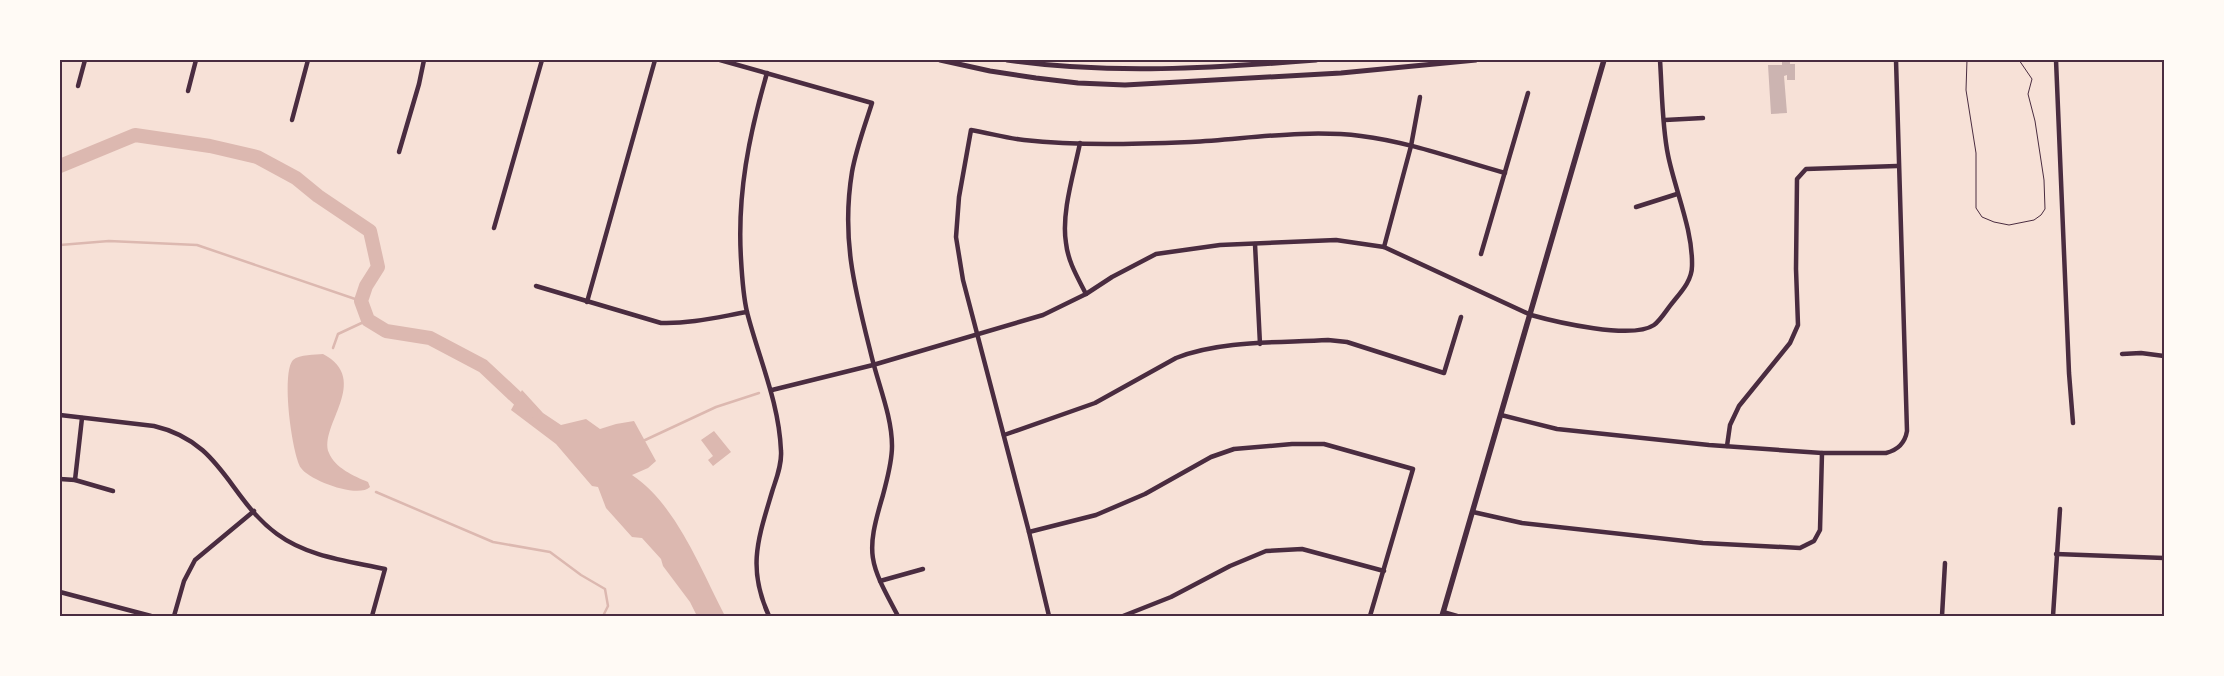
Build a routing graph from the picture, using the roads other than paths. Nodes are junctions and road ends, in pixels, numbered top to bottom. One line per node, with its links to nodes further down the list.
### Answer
1 (85, 60): 17 (street)
2 (196, 60): 18 (street)
3 (308, 60): 22 (street)
4 (424, 60): 26 (street)
5 (542, 60): 31 (street)
6 (656, 60): 37 (street)
7 (720, 60): 16 (street)
8 (940, 60): 11 (street)
9 (1007, 60): 10 (street)
10 (1316, 60)
11 (1476, 60)
12 (1604, 60): 39 (main road)
13 (1660, 60): 23 (street)
14 (1896, 60): 27 (street)
15 (2056, 60): 50 (street)
16 (767, 73): 38 (street); 45 (street)
17 (78, 86)
18 (188, 90)
19 (1528, 93): 28 (street)
20 (1420, 98): 25 (street)
21 (1703, 118): 23 (street)
22 (292, 120)
23 (1665, 120): 29 (street)
24 (1080, 143): 25 (street); 36 (street); 41 (street)
25 (1411, 146): 28 (street); 33 (street)
26 (399, 152)
27 (1897, 166): 52 (street); 53 (street)
28 (1505, 173): 34 (street)
29 (1677, 194): 30 (street); 39 (street)
30 (1636, 207)
31 (494, 228)
32 (1255, 244): 33 (street); 36 (street); 42 (street)
33 (1384, 247): 39 (street)
34 (1481, 254)
35 (536, 286): 37 (street)
36 (1086, 294): 41 (street)
37 (587, 302): 38 (street)
38 (747, 312): 46 (street)
39 (1531, 315): 48 (main road)
40 (1461, 317): 42 (street)
41 (977, 335): 45 (street); 51 (street)
42 (1260, 344): 51 (street)
43 (2122, 354): 44 (street)
44 (2164, 356)
45 (873, 365): 46 (street); 66 (street)
46 (772, 390): 72 (street)
47 (60, 415): 49 (street)
48 (1501, 415): 52 (street); 59 (main road)
49 (82, 418): 55 (street); 58 (street)
50 (2073, 423)
51 (1004, 435): 60 (street)
52 (1727, 446): 53 (street)
53 (1822, 453): 59 (street)
54 (60, 478): 55 (street)
55 (75, 480): 56 (street)
56 (113, 491)
57 (2060, 509): 61 (street)
58 (254, 511): 70 (street); 71 (street)
59 (1473, 512): 68 (main road)
60 (1029, 532): 65 (street); 74 (street)
61 (2056, 554): 62 (street); 79 (street)
62 (2164, 558)
63 (1945, 564): 78 (street)
64 (922, 569): 66 (street)
65 (1384, 571): 75 (street); 76 (street)
66 (880, 581): 73 (street)
67 (60, 592): 69 (street)
68 (1443, 614): 77 (street)
69 (151, 616)
70 (174, 616)
71 (372, 616)
72 (769, 616)
73 (898, 616)
74 (1049, 616)
75 (1123, 616)
76 (1370, 616)
77 (1457, 616)
78 (1942, 616)
79 (2053, 616)

